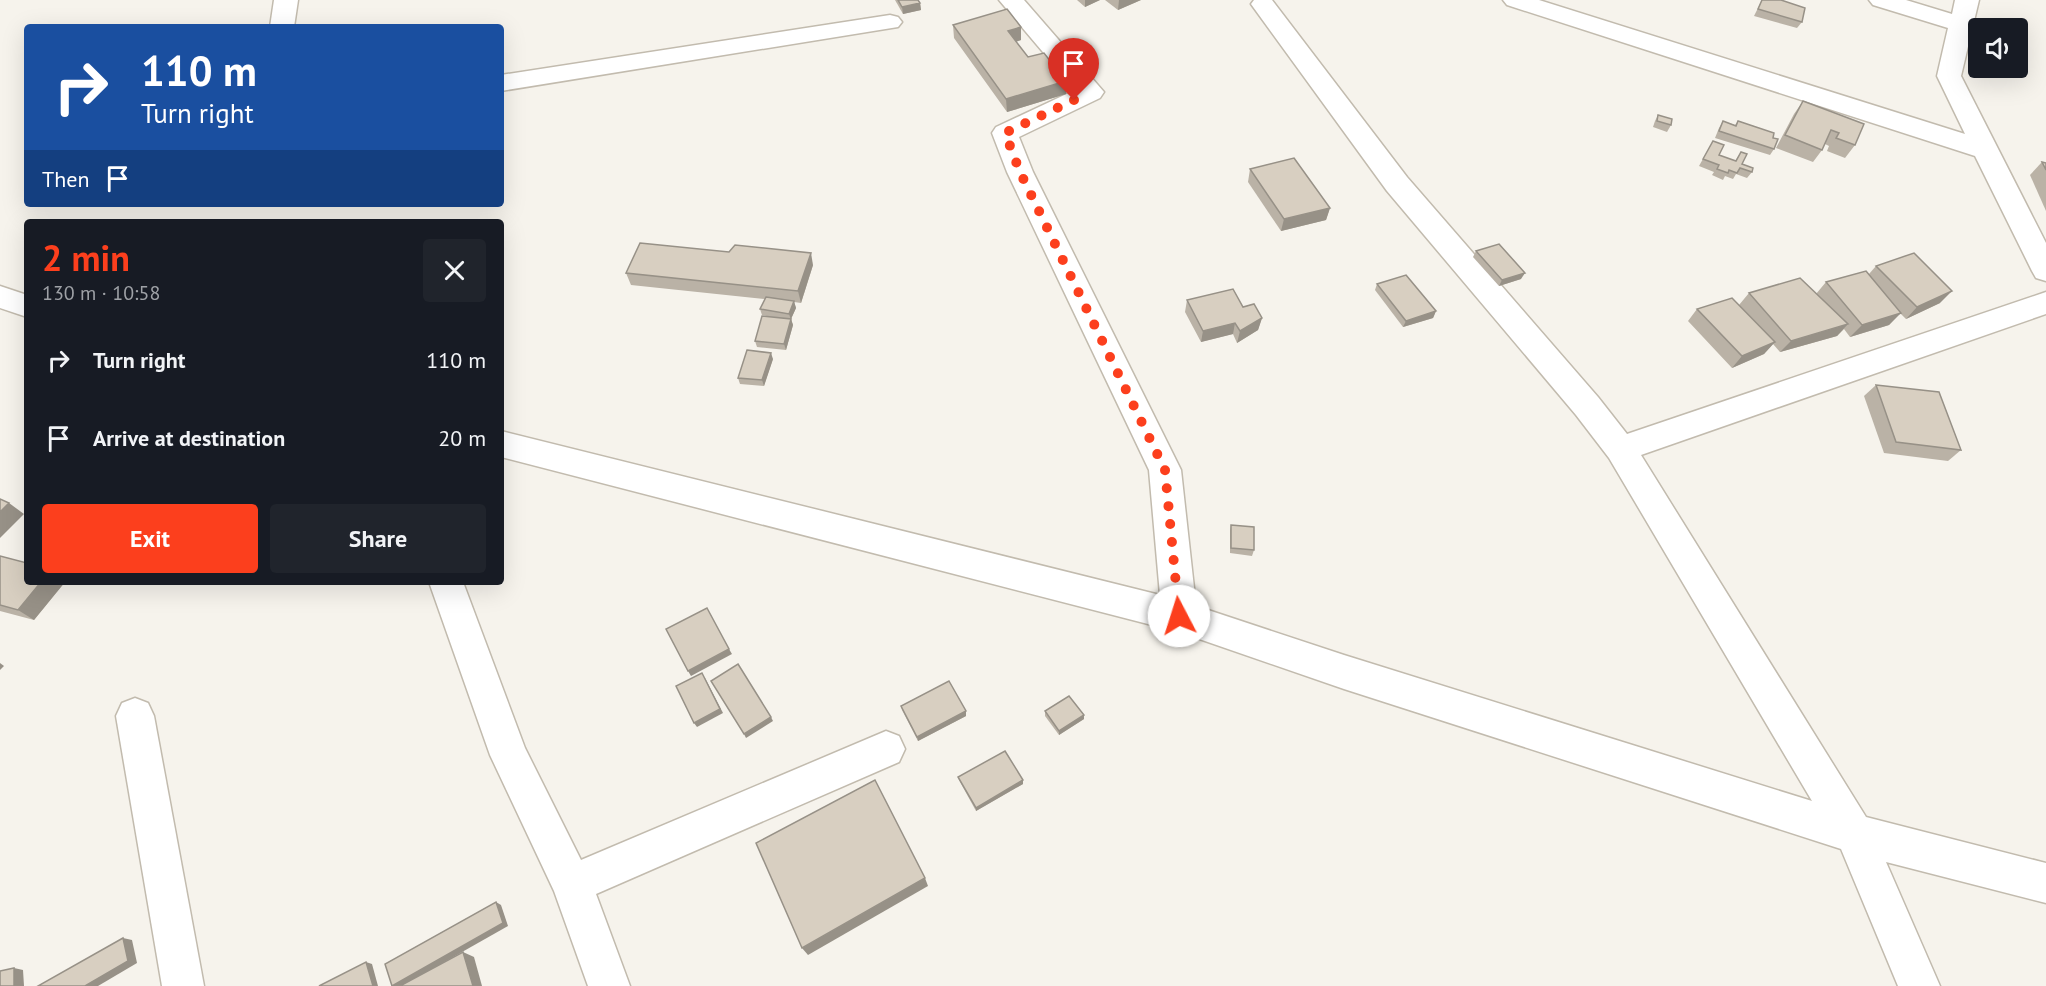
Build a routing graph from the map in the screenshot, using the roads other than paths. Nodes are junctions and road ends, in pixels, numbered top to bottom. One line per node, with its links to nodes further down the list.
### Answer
1 (286, 0): 8 (street)
2 (1011, 0): 18 (street)
3 (1515, 0): 10 (street)
4 (1881, 0): 6 (street)
5 (1263, 4): 16 (street)
6 (1964, 12): 10 (street)
7 (890, 22): 9 (street)
8 (282, 24)
9 (504, 83)
10 (1986, 150): 11 (street)
11 (2046, 271)
12 (0, 297): 14 (street)
13 (2046, 303): 16 (street)
14 (24, 305)
15 (504, 445): 18 (street)
16 (1620, 449): 21 (street)
17 (447, 585): 23 (street)
18 (1179, 616): 21 (street)
19 (135, 716): 24 (street)
20 (886, 749): 23 (street)
21 (1854, 834): 22 (street); 26 (street)
22 (2046, 883)
23 (572, 884): 25 (street)
24 (183, 986)
25 (609, 986)
26 (1919, 986)

